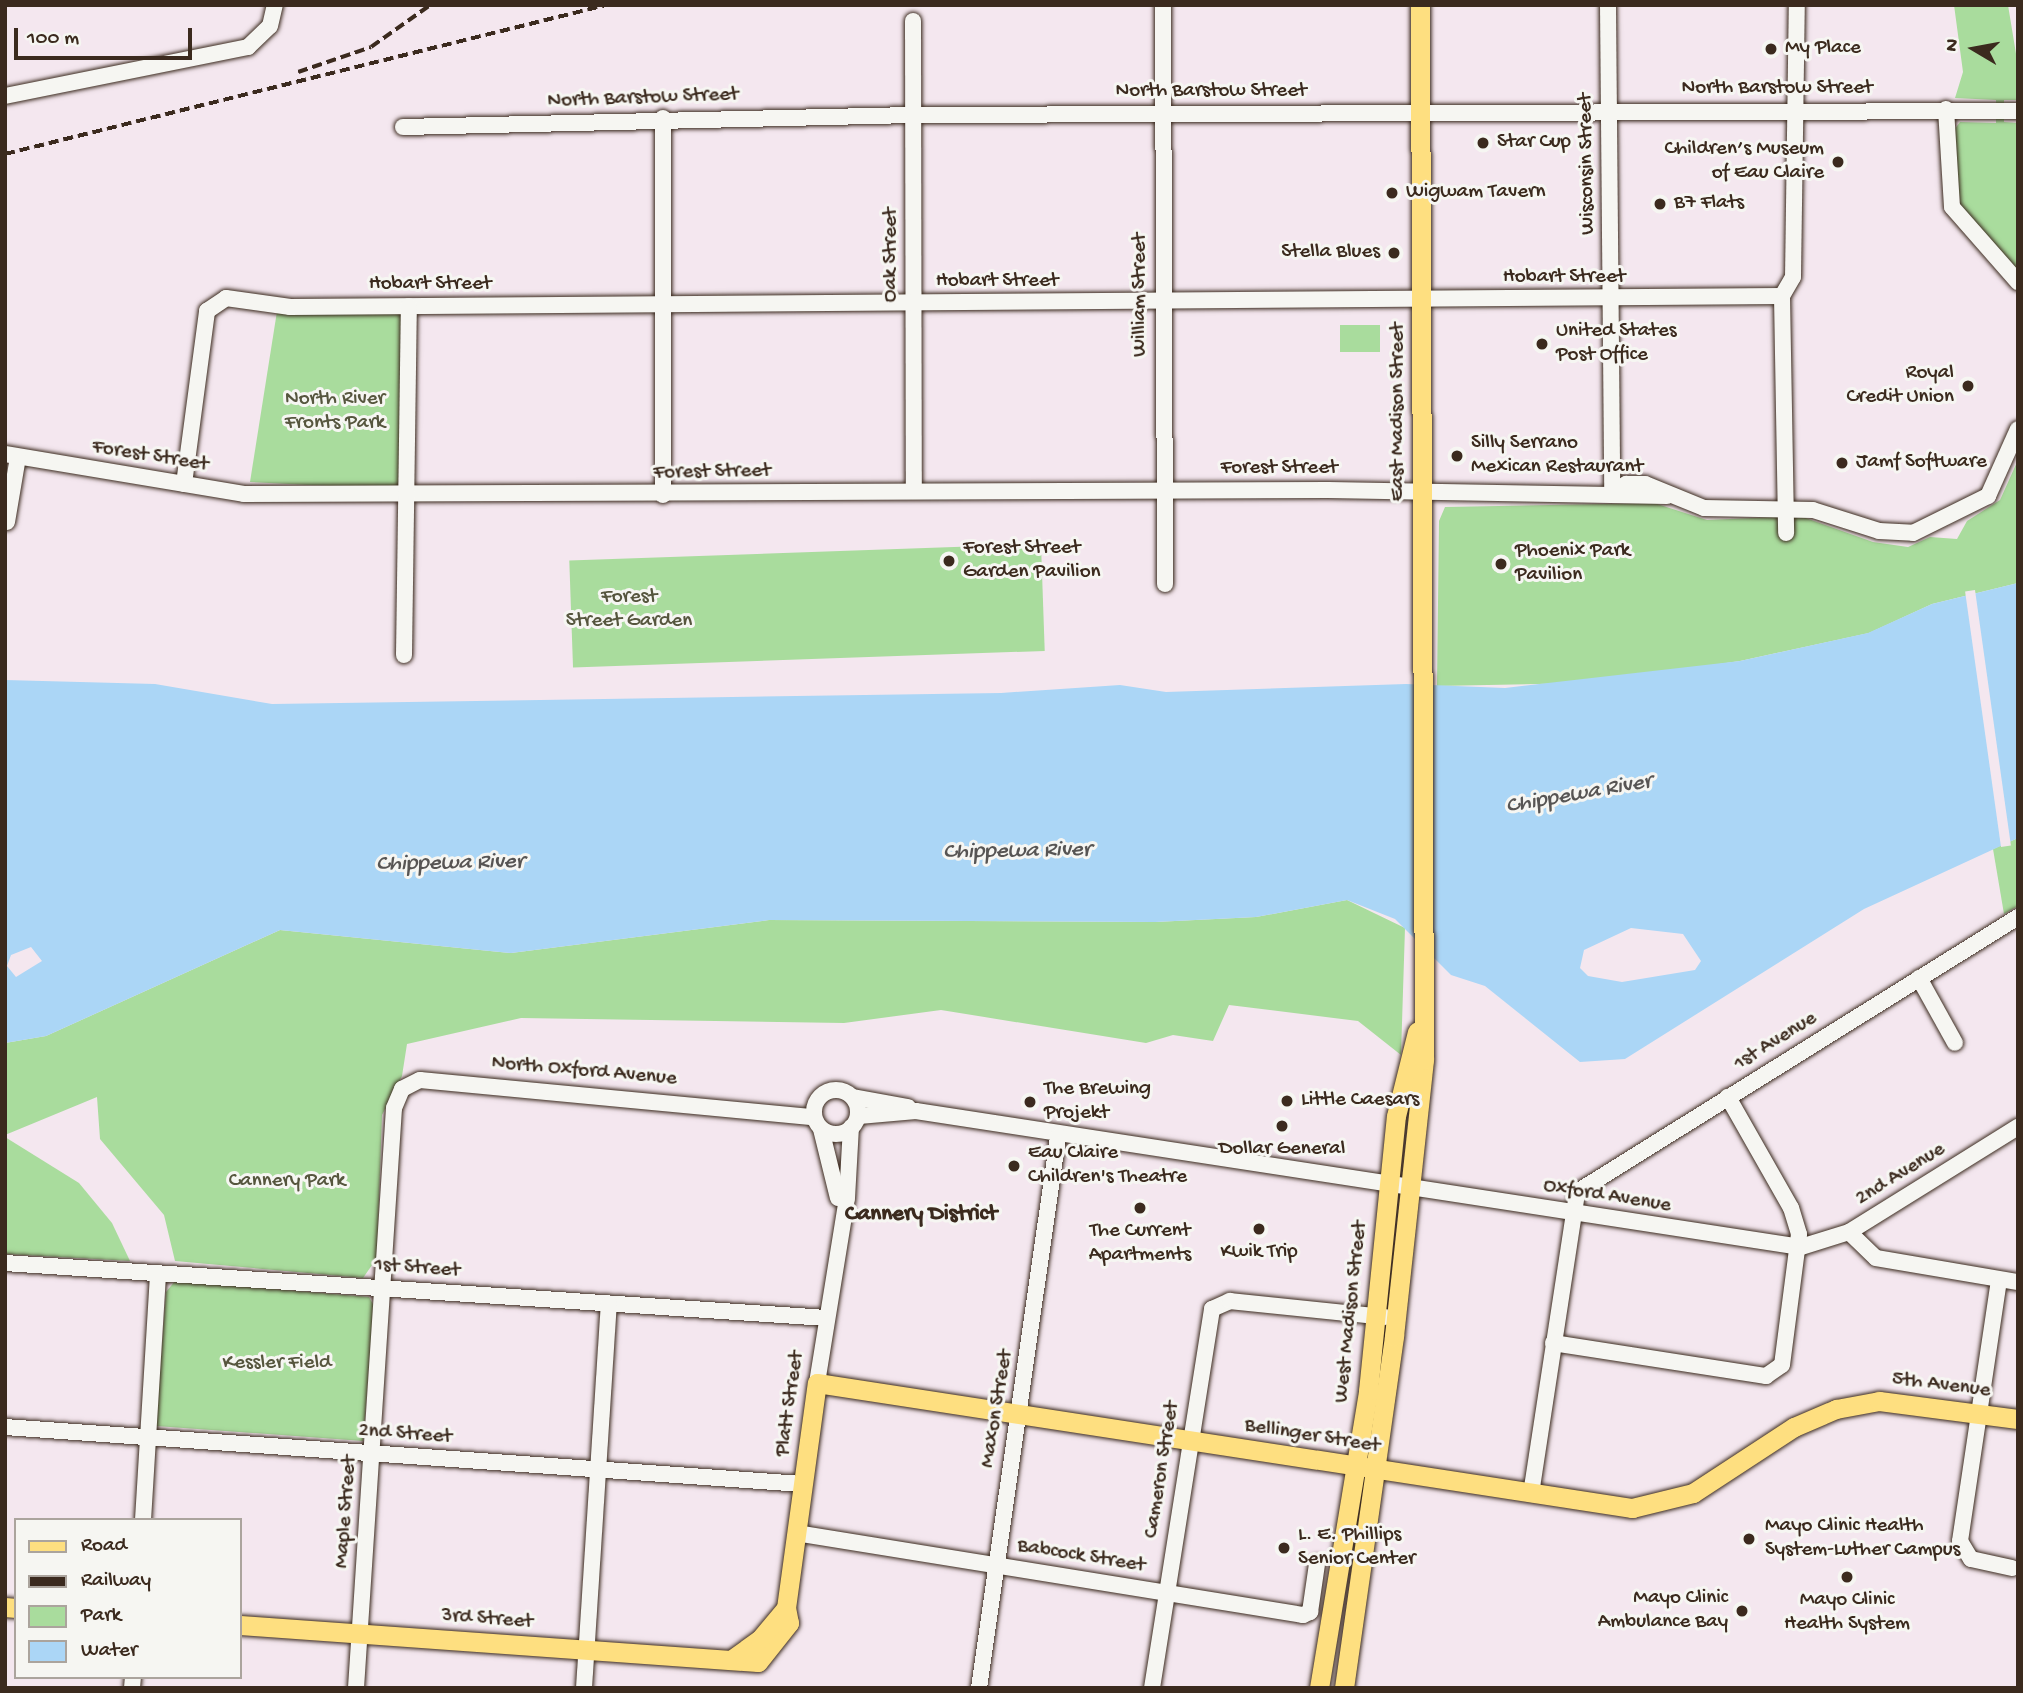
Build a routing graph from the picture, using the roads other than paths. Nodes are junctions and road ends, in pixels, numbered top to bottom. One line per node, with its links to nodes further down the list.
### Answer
1 (275, 5): 9 (street)
2 (1163, 5): 14 (street, William Street)
3 (1420, 5): 8 (main road, East Madison Street)
4 (1430, 5): 8 (main road)
5 (1608, 5): 11 (street, Wisconsin Street)
6 (1797, 5): 12 (street)
7 (913, 21): 16 (street, Oak Street)
8 (1421, 42): 15 (main road, East Madison Street)
9 (5, 96)
10 (1946, 109): 12 (street, North Barstow Street); 13 (street, North Barstow Street); 19 (street)
11 (1608, 111): 12 (street, North Barstow Street); 15 (street, North Barstow Street); 21 (street, Wisconsin Street)
12 (1793, 111): 20 (street)
13 (2018, 111)
14 (1162, 113): 15 (street, North Barstow Street); 16 (street, North Barstow Street); 23 (street, William Street)
15 (1421, 113): 22 (main road, East Madison Street)
16 (913, 115): 17 (street, North Barstow Street); 24 (street, Oak Street)
17 (663, 118): 18 (street, North Barstow Street); 26 (street)
18 (403, 127)
19 (2018, 282)
20 (1783, 296): 21 (street, Hobart Street); 36 (street)
21 (1611, 299): 22 (street, Hobart Street); 33 (street, Wisconsin Street)
22 (1421, 300): 23 (street, Hobart Street); 34 (main road, East Madison Street)
23 (1162, 302): 24 (street, Hobart Street); 32 (street, William Street)
24 (914, 304): 26 (street, Hobart Street); 31 (street, Oak Street)
25 (410, 306): 26 (street, Hobart Street); 29 (street, Hobart Street); 30 (street)
26 (662, 306): 35 (street)
27 (2018, 429): 36 (street, Forest Street)
28 (12, 455): 29 (street, Forest Street); 37 (street)
29 (184, 484): 30 (street, Forest Street)
30 (407, 490): 35 (street, Forest Street); 40 (street)
31 (914, 490): 32 (street, Forest Street); 35 (street, Forest Street)
32 (1164, 490): 34 (street, Forest Street); 39 (street, William Street)
33 (1615, 491): 34 (street, Forest Street); 36 (street, Forest Street)
34 (1422, 492): 41 (main road, East Madison Street)
35 (663, 495)
36 (1786, 508): 38 (street)
37 (7, 522)
38 (1786, 533)
39 (1165, 584)
40 (404, 655)
41 (1421, 818): 55 (main road, West Madison Street)
42 (2018, 916): 43 (street, 1st Avenue)
43 (1919, 978): 44 (street); 47 (street, 1st Avenue)
44 (1955, 1043)
45 (402, 1089): 49 (street, North Oxford Avenue); 64 (street, Maple Street)
46 (853, 1097): 48 (street, North Oxford Avenue); 50 (street); 51 (street)
47 (1728, 1097): 57 (street, 1st Avenue); 59 (street)
48 (817, 1100): 49 (street, North Oxford Avenue); 52 (street)
49 (763, 1109): 52 (street, North Oxford Avenue)
50 (916, 1111): 51 (street); 54 (street)
51 (855, 1122): 52 (street, North Oxford Avenue); 56 (street, Platt Street)
52 (817, 1123): 56 (street, Platt Street)
53 (2018, 1127): 58 (street, 2nd Avenue)
54 (1058, 1137): 55 (street); 71 (street, Maxon Street)
55 (1398, 1185): 57 (street, Oxford Avenue); 66 (main road, West Madison Street); 68 (main road, West Madison Street)
56 (842, 1207): 67 (street, Platt Street)
57 (1571, 1213): 59 (street, Oxford Avenue); 69 (street)
58 (1849, 1232): 59 (street, 2nd Avenue); 62 (street)
59 (1801, 1247): 69 (street)
60 (5, 1262): 61 (street, 1st Street)
61 (158, 1273): 64 (street, 1st Street); 76 (street)
62 (1999, 1280): 63 (street); 72 (street)
63 (2018, 1282)
64 (383, 1287): 65 (street, 1st Street); 78 (street, Maple Street)
65 (609, 1304): 67 (street, 1st Street); 79 (street)
66 (1376, 1315): 68 (street); 77 (street, Cameron Street); 80 (main road, West Madison Street)
67 (826, 1318): 70 (street, Platt Street)
68 (1396, 1320): 81 (main road, West Madison Street)
69 (1553, 1343): 83 (street)
70 (817, 1383): 71 (main road, Bellinger Street); 82 (main road, Platt Street)
71 (1018, 1413): 77 (main road, Bellinger Street); 87 (street, Maxon Street)
72 (1978, 1413): 73 (main road, 5th Avenue); 75 (main road, 5th Avenue); 88 (street)
73 (2018, 1419)
74 (5, 1427): 76 (street, 2nd Street)
75 (1782, 1435): 83 (main road, Bellinger Street)
76 (148, 1437): 78 (street, 2nd Street); 84 (street)
77 (1189, 1440): 80 (main road, Bellinger Street); 89 (street, Cameron Street)
78 (372, 1454): 79 (street, 2nd Street); 91 (street, Maple Street)
79 (599, 1469): 82 (street, 2nd Street); 93 (street)
80 (1354, 1470): 81 (main road, Bellinger Street); 98 (main road, West Madison Street)
81 (1375, 1472): 83 (main road, Bellinger Street); 99 (main road, West Madison Street)
82 (802, 1484): 85 (main road, Platt Street)
83 (1531, 1494)
84 (143, 1518)
85 (796, 1533): 87 (street, Babcock Street); 92 (main road, Platt Street)
86 (1317, 1564): 89 (street, Babcock Street)
87 (996, 1565): 89 (street, Babcock Street); 96 (street, Maxon Street)
88 (2011, 1568)
89 (1166, 1592): 97 (street, Cameron Street)
90 (242, 1625): 91 (main road, 3rd Street)
91 (359, 1634): 93 (main road, 3rd Street); 94 (street, Maple Street)
92 (766, 1645): 93 (main road, 3rd Street)
93 (586, 1650): 95 (street)
94 (356, 1688)
95 (584, 1688)
96 (979, 1688)
97 (1152, 1688)
98 (1319, 1688)
99 (1344, 1688)

